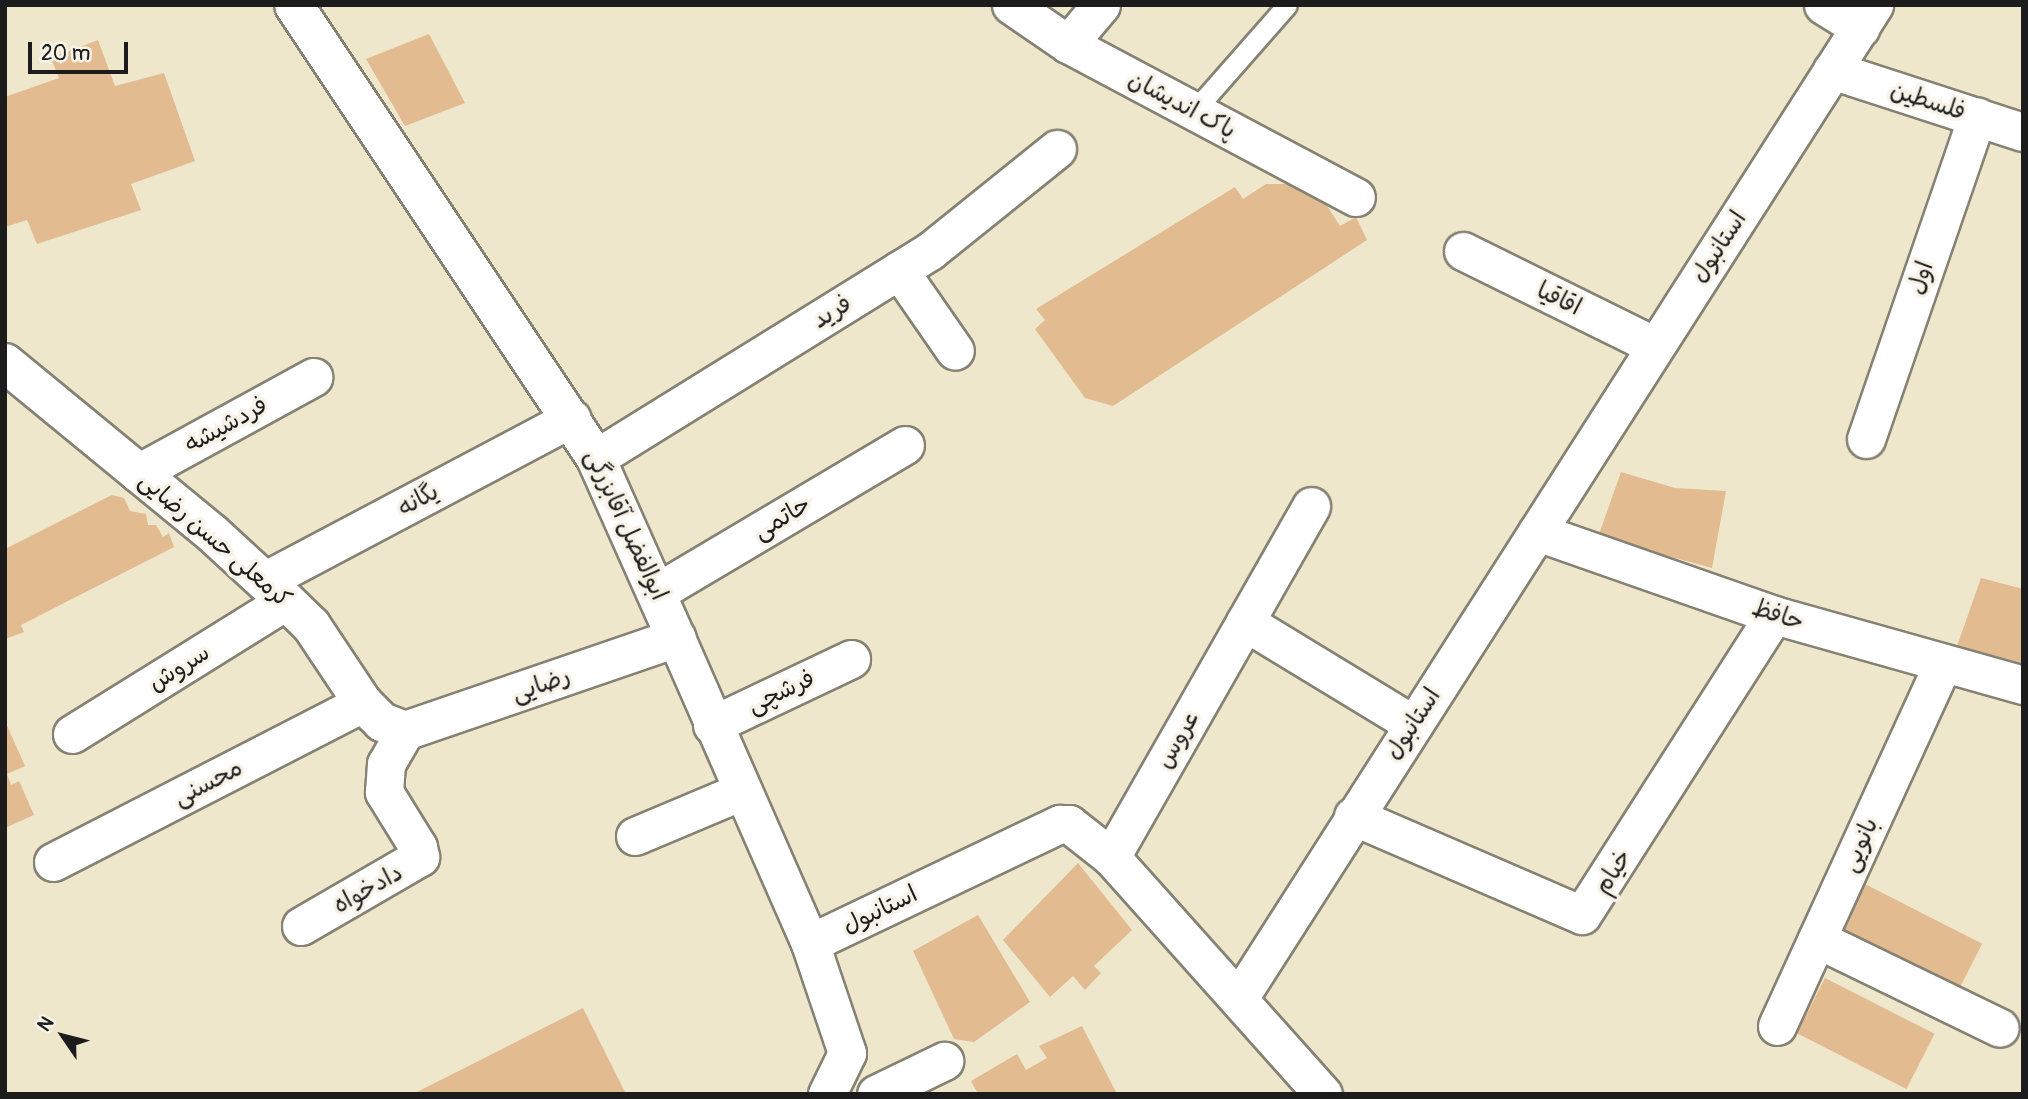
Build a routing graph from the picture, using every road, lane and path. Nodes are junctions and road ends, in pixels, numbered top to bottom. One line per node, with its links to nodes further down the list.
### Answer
1 (294, 5): 20 (street, ابوالفضل آقابزرگی)
2 (1012, 5): 7 (street, پاک اندیشان)
3 (1101, 5): 7 (street)
4 (1287, 5): 9 (lane)
5 (1823, 5): 6 (street)
6 (1867, 17): 8 (street, استانبول)
7 (1068, 44): 9 (street, پاک اندیشان)
8 (1832, 70): 10 (street, فلسطین); 16 (street, استانبول)
9 (1193, 112): 13 (street, پاک اندیشان)
10 (1977, 117): 11 (street, فلسطین); 21 (street, اول)
11 (2023, 132)
12 (1057, 149): 15 (street, فرید)
13 (1356, 197)
14 (1462, 251): 16 (street, اقاقیا)
15 (899, 270): 17 (street); 23 (street, فرید)
16 (1655, 346): 26 (street, استانبول)
17 (955, 351)
18 (5, 363): 24 (street, کرمعلی حسن رضایی)
19 (313, 377): 24 (street, فردشیشه)
20 (572, 418): 23 (street, ابوالفضل آقابزرگی); 27 (street, یگانه)
21 (1866, 439)
22 (905, 445): 28 (street, حاتمی)
23 (596, 458): 28 (street, ابوالفضل آقابزرگی)
24 (138, 473): 27 (street, کرمعلی حسن رضایی)
25 (1311, 506): 30 (street, عروس)
26 (1537, 532): 29 (street, حافظ); 36 (street, استانبول)
27 (275, 591): 35 (street, کرمعلی حسن رضایی); 39 (street, سروش)
28 (659, 591): 31 (street, ابوالفضل آقابزرگی)
29 (1773, 615): 33 (street, حافظ); 41 (street, خیام)
30 (1245, 622): 36 (street); 43 (street, عروس)
31 (676, 639): 37 (street, ابوالفضل آقابزرگی); 38 (street, رضایی)
32 (851, 659): 37 (street, فرشچی)
33 (1942, 665): 34 (street, حافظ); 46 (street, بانویی)
34 (2023, 685)
35 (363, 703): 38 (street, کرمعلی حسن رضایی); 44 (street, محسنی)
36 (1413, 724): 41 (street, استانبول)
37 (712, 725): 40 (street, ابوالفضل آقابزرگی)
38 (405, 732): 45 (street, دادخواه)
39 (72, 734)
40 (741, 791): 42 (street); 47 (street, ابوالفضل آقابزرگی)
41 (1353, 816): 48 (street, استانبول)
42 (635, 836)
43 (1111, 857): 47 (street, استانبول); 48 (street, استانبول)
44 (53, 862)
45 (301, 926)
46 (1817, 939): 49 (street, بانویی); 50 (street)
47 (810, 943): 52 (street, ابوالفضل آقابزرگی)
48 (1239, 998): 54 (street)
49 (1777, 1026)
50 (2000, 1028)
51 (944, 1061): 53 (street)
52 (827, 1094)
53 (876, 1094)
54 (1323, 1094)

